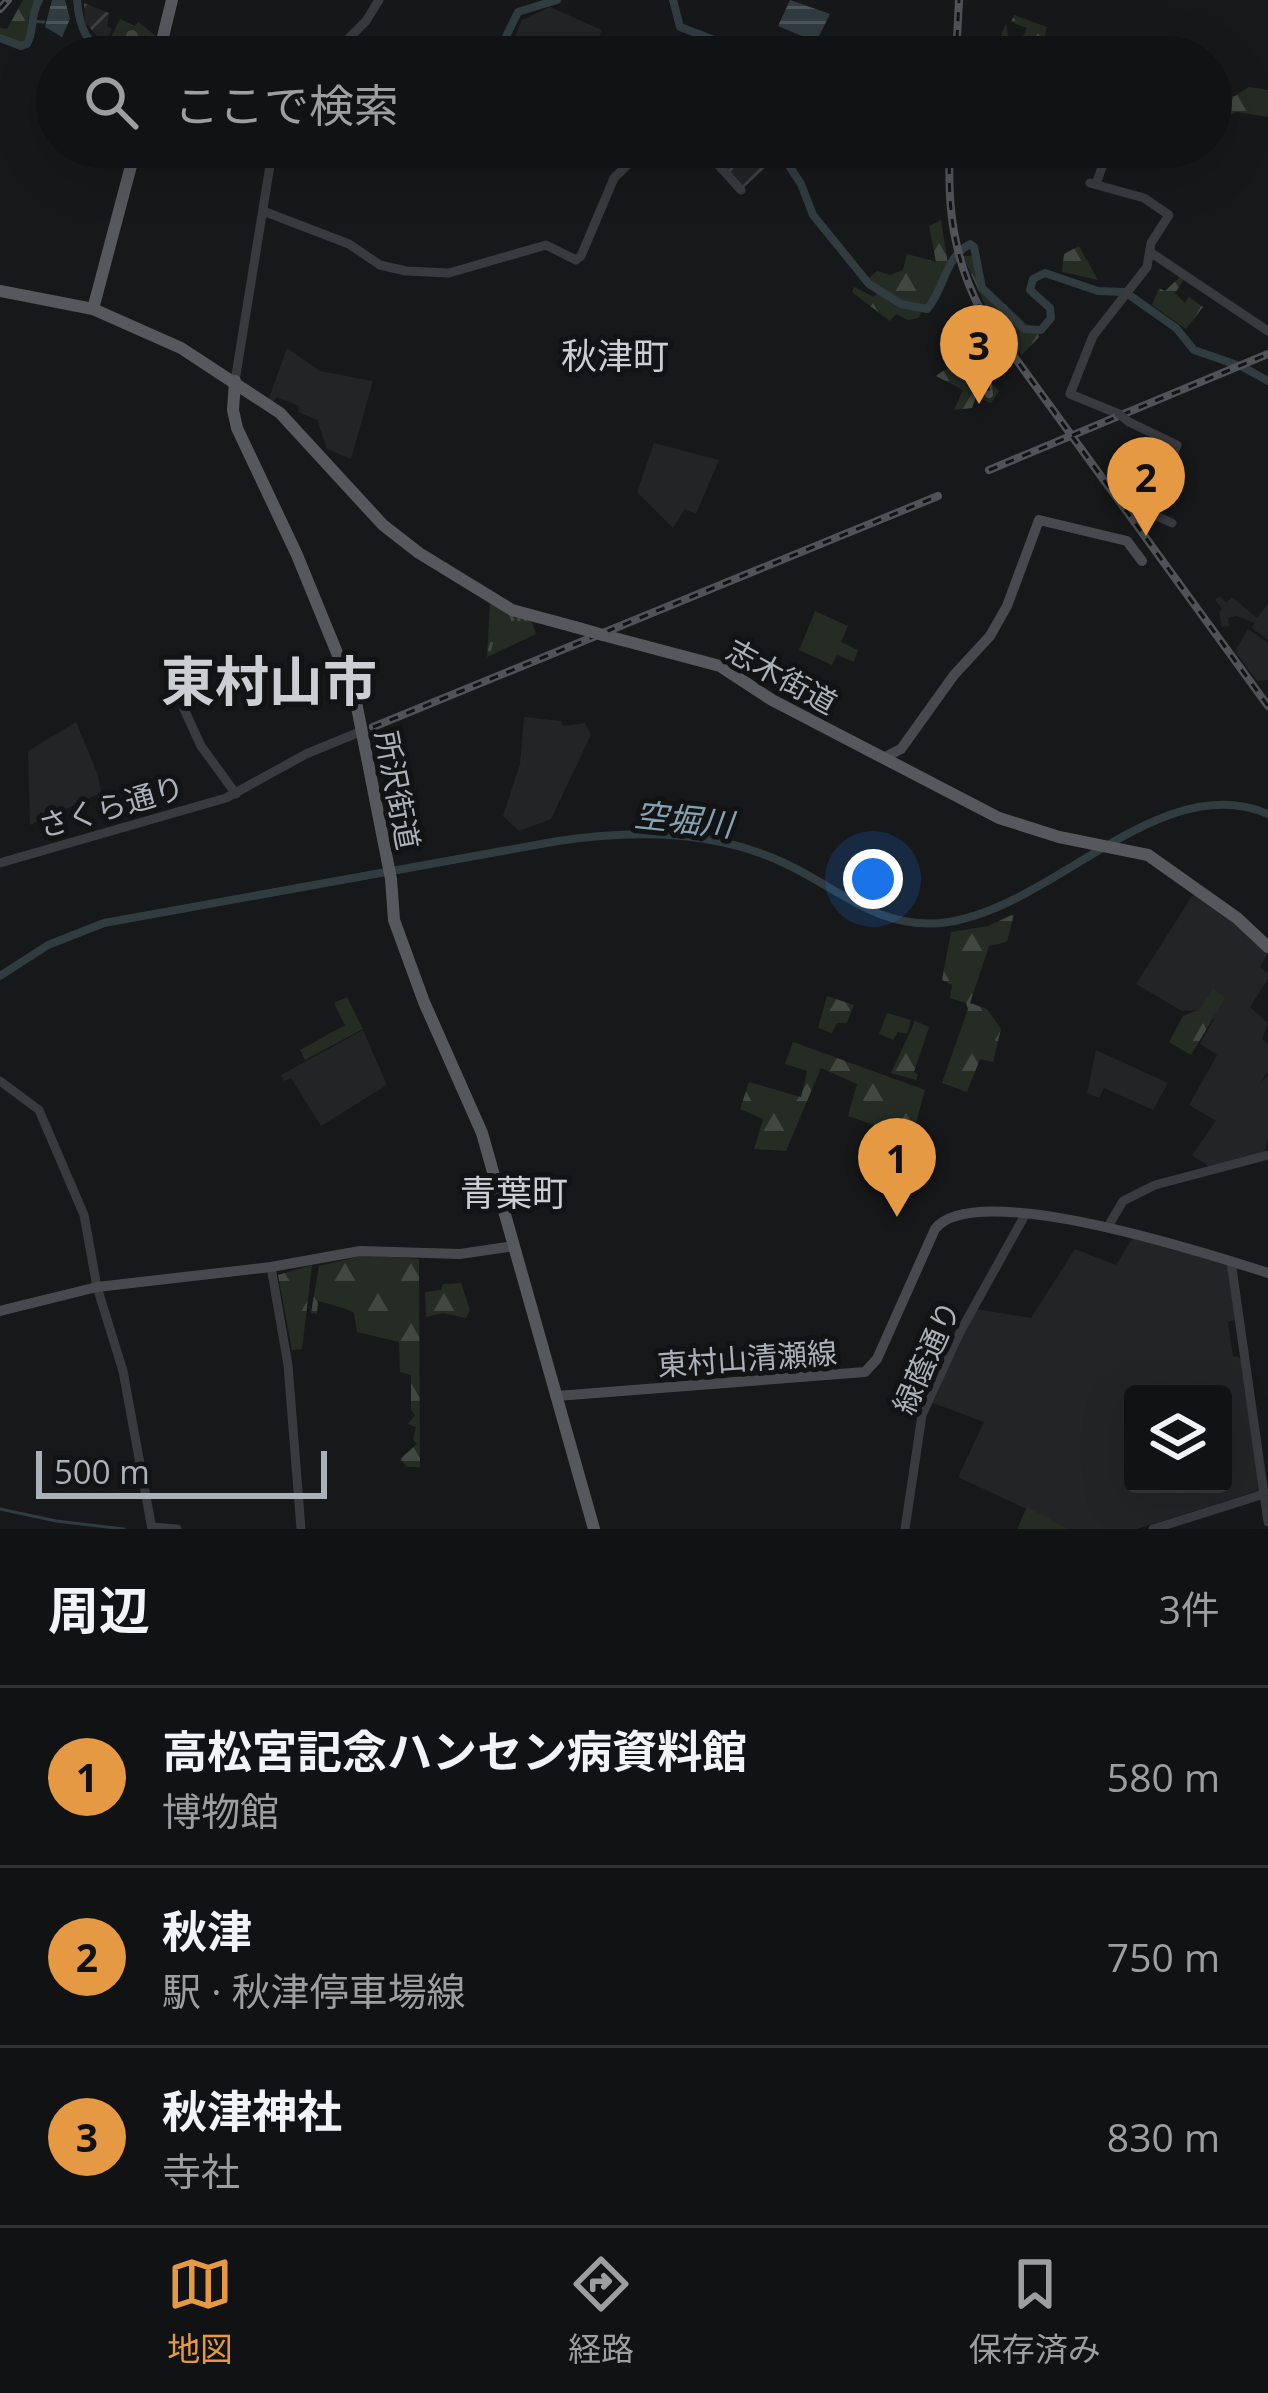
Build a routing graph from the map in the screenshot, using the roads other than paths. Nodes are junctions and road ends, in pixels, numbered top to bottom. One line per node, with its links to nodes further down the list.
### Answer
1 (172, 0): 3 (main road)
2 (379, 0): 4 (street)
3 (163, 36)
4 (352, 36)
5 (130, 168): 14 (main road)
6 (269, 168): 11 (street)
7 (624, 168): 11 (street)
8 (721, 168): 10 (street)
9 (1101, 168): 12 (street)
10 (741, 190)
11 (262, 211): 16 (street)
12 (1150, 252): 15 (street); 17 (street)
13 (0, 291): 14 (main road)
14 (92, 309): 16 (main road)
15 (1268, 331)
16 (235, 381): 20 (main road, 所沢街道); 21 (main road, 志木街道, bridge)
17 (1172, 523)
18 (1142, 561): 21 (main road)
19 (184, 709): 22 (street)
20 (362, 731): 22 (street, さくら通り); 29 (main road, 所沢街道)
21 (883, 758): 24 (main road, 志木街道)
22 (236, 794): 23 (street, さくら通り)
23 (0, 863)
24 (1268, 947)
25 (0, 1082): 33 (street)
26 (1268, 1155): 28 (street)
27 (1025, 1215): 28 (main road, 東村山清瀬線); 35 (main road, 東村山清瀬線); 42 (street, 緑蔭通り)
28 (1109, 1225): 30 (main road, 東村山清瀬線)
29 (514, 1246): 31 (main road); 35 (main road, 所沢街道)
30 (1231, 1262): 32 (main road, 東村山清瀬線); 36 (street)
31 (271, 1267): 33 (main road); 40 (street)
32 (1268, 1273)
33 (97, 1287): 34 (main road); 38 (street)
34 (0, 1312)
35 (557, 1396): 41 (main road, 所沢街道)
36 (1264, 1494): 37 (street); 43 (street)
37 (1268, 1522)
38 (152, 1528): 39 (street)
39 (177, 1529)
40 (302, 1529)
41 (594, 1529)
42 (905, 1529)
43 (1153, 1529)

